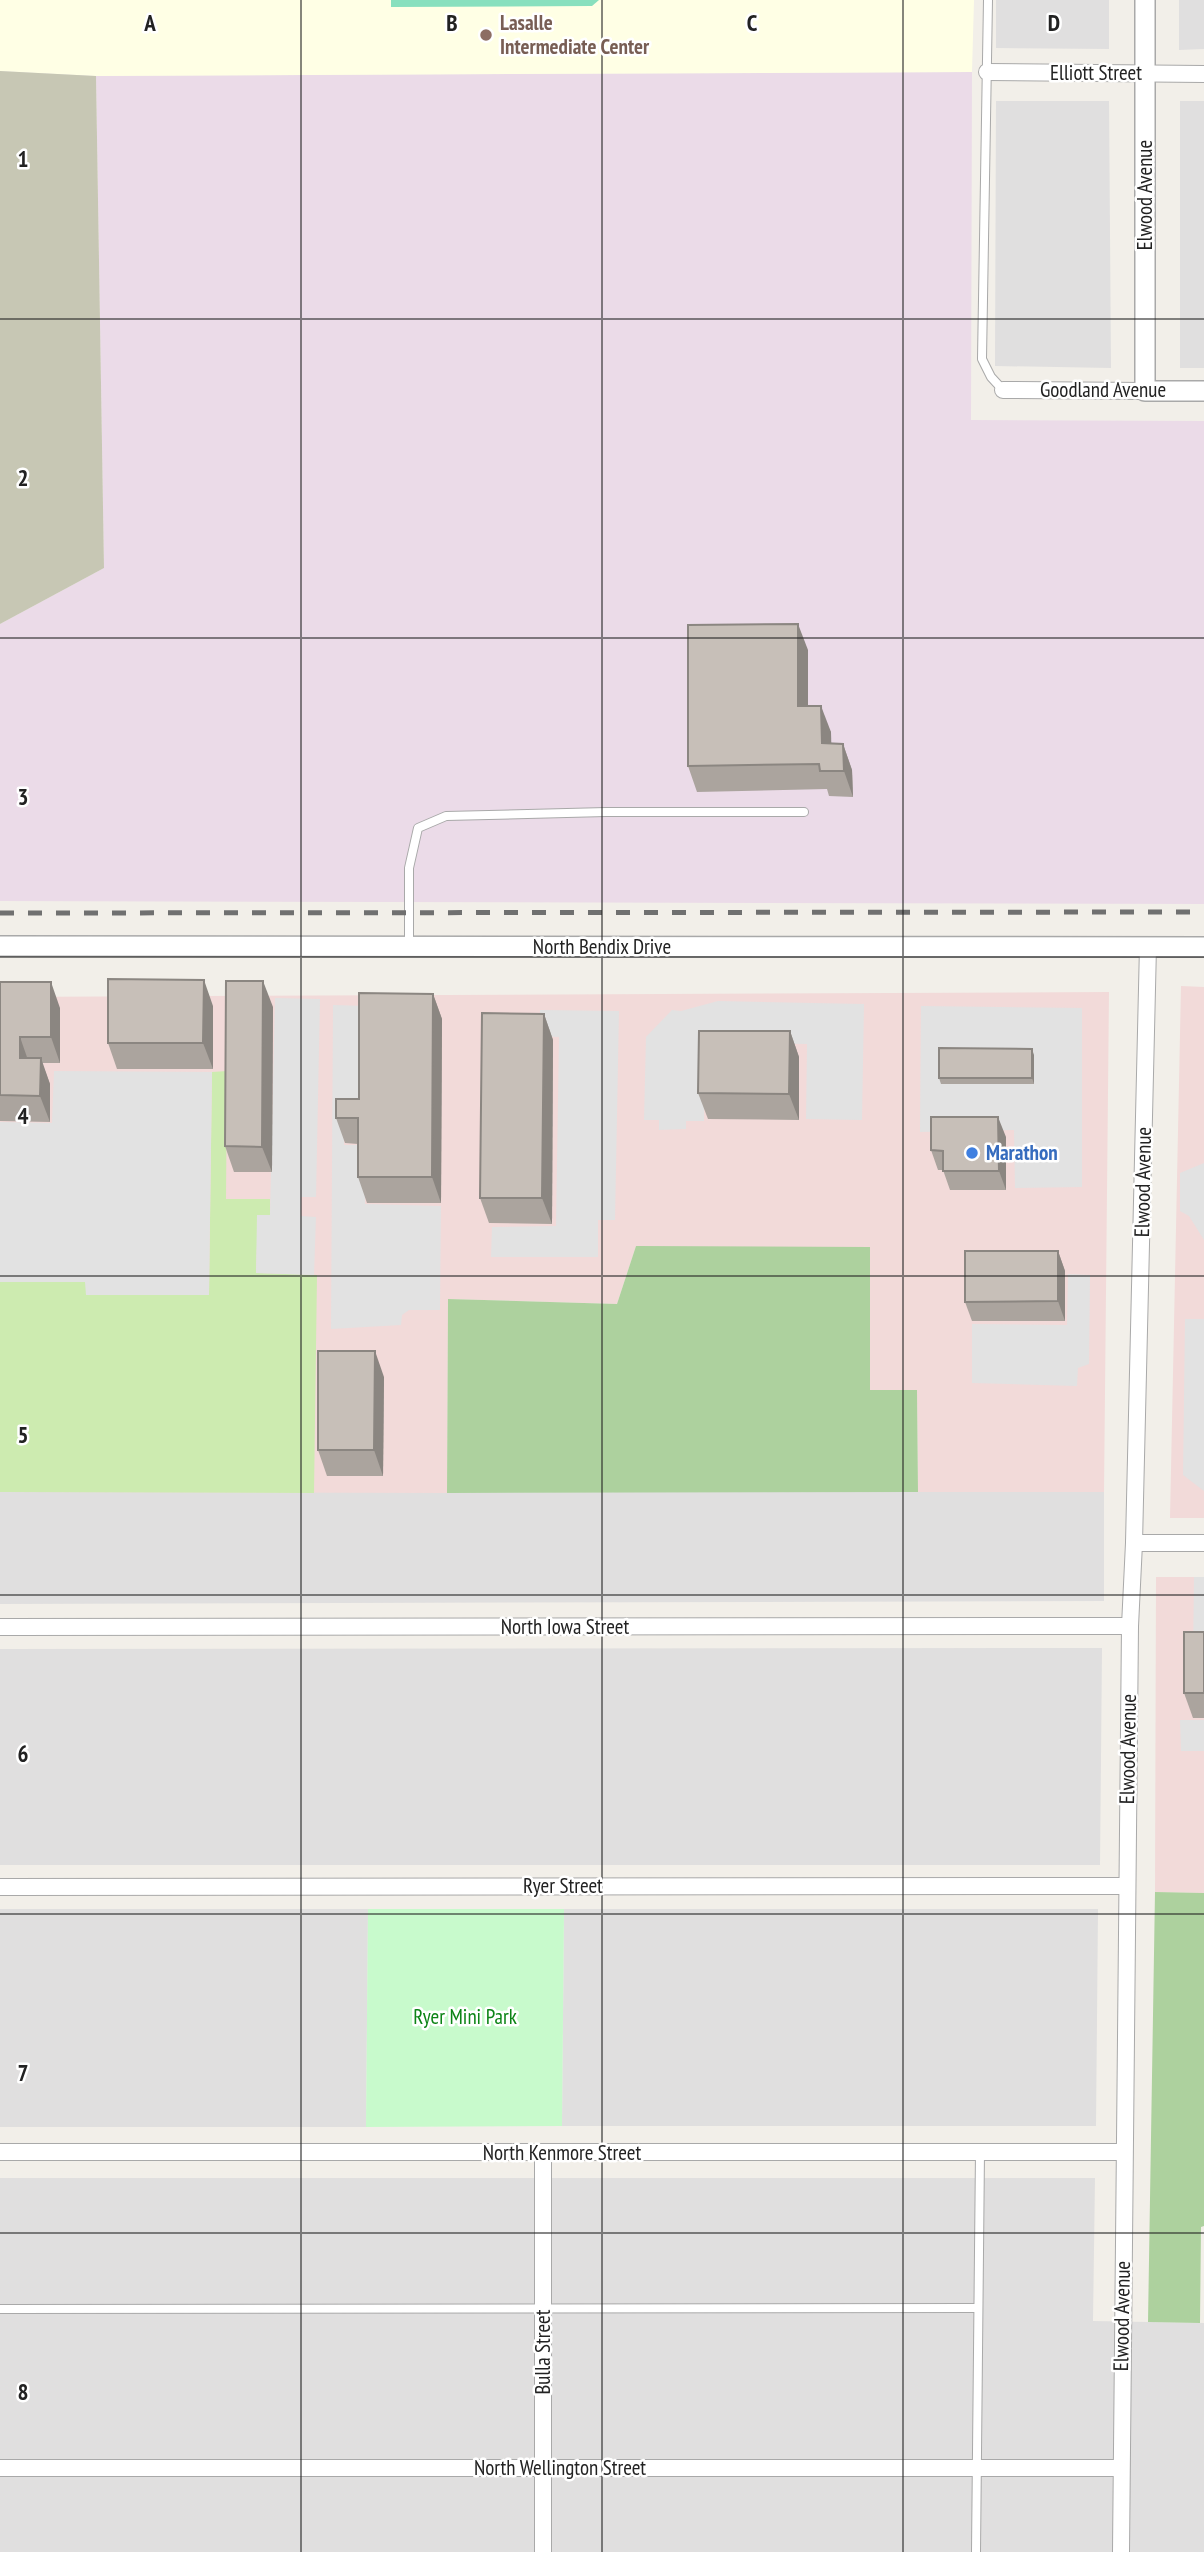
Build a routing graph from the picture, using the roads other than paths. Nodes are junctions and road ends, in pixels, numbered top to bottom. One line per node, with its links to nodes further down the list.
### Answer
1 (988, 0): 3 (lane)
2 (1145, 0): 4 (street, Elwood Avenue)
3 (987, 72): 4 (street, Elliott Street); 6 (lane)
4 (1145, 74): 5 (street, Elliott Street); 7 (street, Elwood Avenue)
5 (1204, 74)
6 (1003, 390): 7 (street, Goodland Avenue)
7 (1145, 391): 8 (street, Goodland Avenue)
8 (1204, 391)
9 (804, 812): 12 (lane)
10 (0, 946): 12 (street, North Bendix Drive)
11 (1148, 946): 12 (street, North Bendix Drive); 13 (street, North Bendix Drive); 14 (street, Elwood Avenue)
12 (409, 947)
13 (1204, 947)
14 (1134, 1543): 15 (street); 16 (street, Elwood Avenue)
15 (1204, 1543)
16 (1130, 1626): 17 (street, North Iowa Street); 18 (street, Elwood Avenue)
17 (0, 1627)
18 (1126, 1886): 19 (street, Ryer Street); 22 (street, Elwood Avenue)
19 (0, 1887)
20 (0, 2152): 23 (street, North Kenmore Street)
21 (980, 2152): 22 (street, North Kenmore Street); 23 (street, North Kenmore Street); 24 (lane)
22 (1123, 2152): 30 (street, Elwood Avenue)
23 (543, 2153): 26 (street, Bulla Street)
24 (978, 2308): 26 (lane); 27 (lane)
25 (0, 2309): 26 (lane)
26 (543, 2309): 29 (street, Bulla Street)
27 (977, 2467): 29 (street, North Wellington Street); 30 (street, North Wellington Street); 32 (lane)
28 (0, 2468): 29 (street, North Wellington Street)
29 (542, 2468): 31 (street, Bulla Street)
30 (1121, 2468): 33 (street, Elwood Avenue)
31 (543, 2552)
32 (976, 2552)
33 (1121, 2552)

